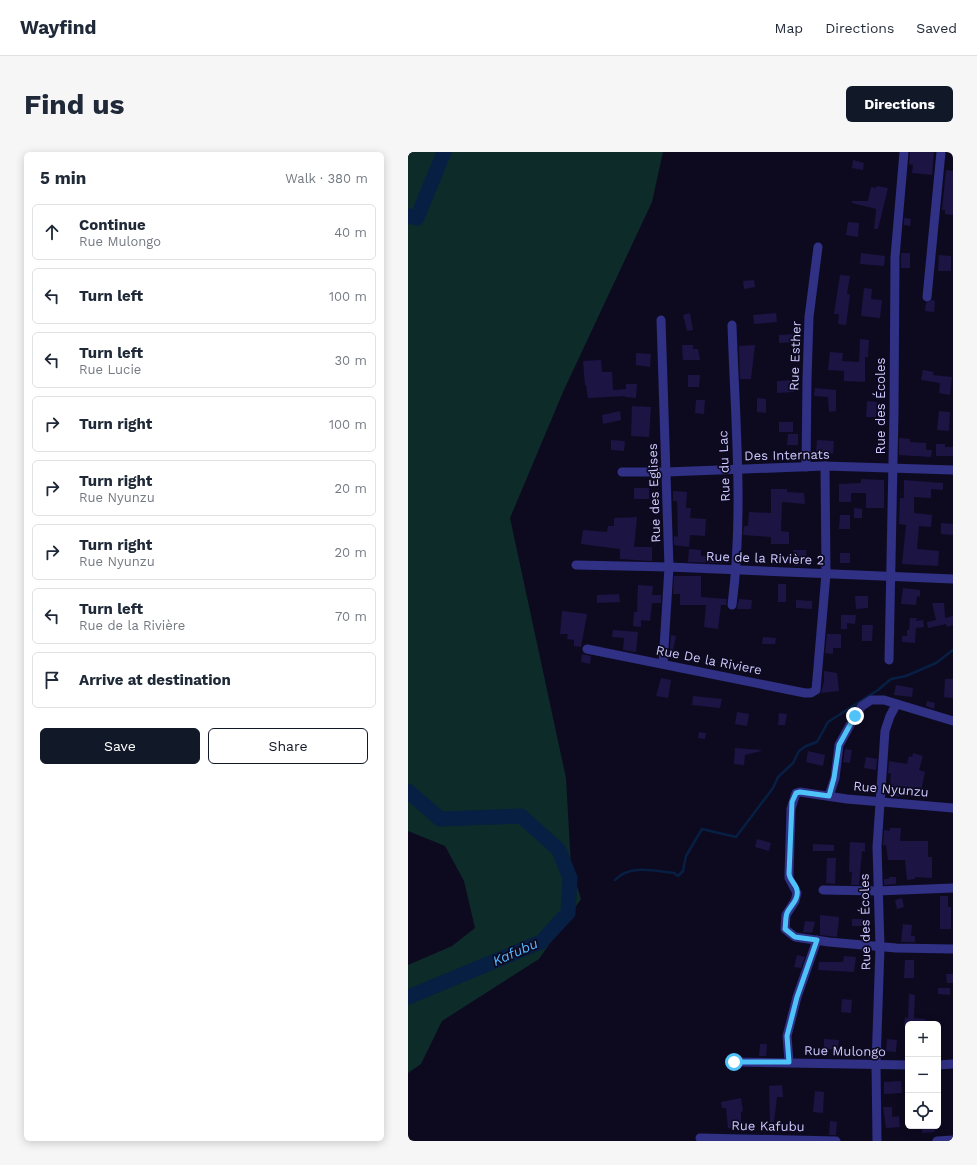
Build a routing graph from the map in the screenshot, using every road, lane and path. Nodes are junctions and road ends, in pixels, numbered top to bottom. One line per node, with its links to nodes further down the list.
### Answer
1 (904, 152): 10 (street, Rue des Écoles)
2 (941, 152): 4 (street)
3 (818, 247): 8 (street, Rue Esther)
4 (927, 296)
5 (661, 320): 13 (street, Rue des Eglises)
6 (732, 325): 9 (street, Rue du Lac)
7 (825, 466): 8 (street, Des Internats); 10 (street, Des Internats); 17 (street)
8 (806, 467): 9 (street, Des Internats)
9 (738, 469): 13 (street, Des Internats); 16 (street, Rue du Lac)
10 (893, 469): 11 (street, Des Internats); 18 (street, Rue des Écoles)
11 (953, 470)
12 (622, 472): 13 (street, Des Internats)
13 (666, 472): 15 (street, Rue des Eglises)
14 (576, 565): 15 (street, Rue de la Rivière 2)
15 (669, 567): 16 (street, Rue de la Rivière 2); 23 (street, Rue des Eglises)
16 (736, 571): 17 (street, Rue de la Rivière 2); 20 (street, Rue du Lac)
17 (826, 574): 18 (street, Rue de la Rivière 2); 23 (street, Rue De la Riviere)
18 (891, 576): 19 (street, Rue de la Rivière 2); 22 (street, Rue des Écoles)
19 (953, 579)
20 (732, 605)
21 (587, 649): 23 (street, Rue De la Riviere)
22 (889, 660)
23 (663, 664)
24 (896, 705): 25 (street); 26 (street); 27 (street, Rue des Écoles)
25 (953, 721)
26 (829, 796): 27 (street, Rue Nyunzu); 32 (street, Rue Nyunzu)
27 (879, 802): 28 (street, Rue Nyunzu); 31 (street, Rue des Écoles)
28 (953, 808)
29 (953, 888): 31 (street)
30 (823, 890): 31 (street)
31 (877, 890): 33 (street, Rue des Écoles)
32 (817, 940): 33 (street); 36 (street)
33 (880, 946): 34 (street); 37 (street, Rue des Écoles)
34 (953, 949)
35 (734, 1062): 36 (street, Rue Mulongo)
36 (789, 1062): 37 (street, Rue Mulongo)
37 (876, 1064): 39 (street, Rue Mulongo); 45 (street, Rue des Écoles)
38 (953, 1064): 40 (street)
39 (905, 1065)
40 (941, 1065)
41 (700, 1138): 43 (street, Rue Kafubu)
42 (953, 1140): 46 (street)
43 (826, 1141): 44 (street, Rue Kafubu)
44 (836, 1141)
45 (877, 1141)
46 (937, 1141)

